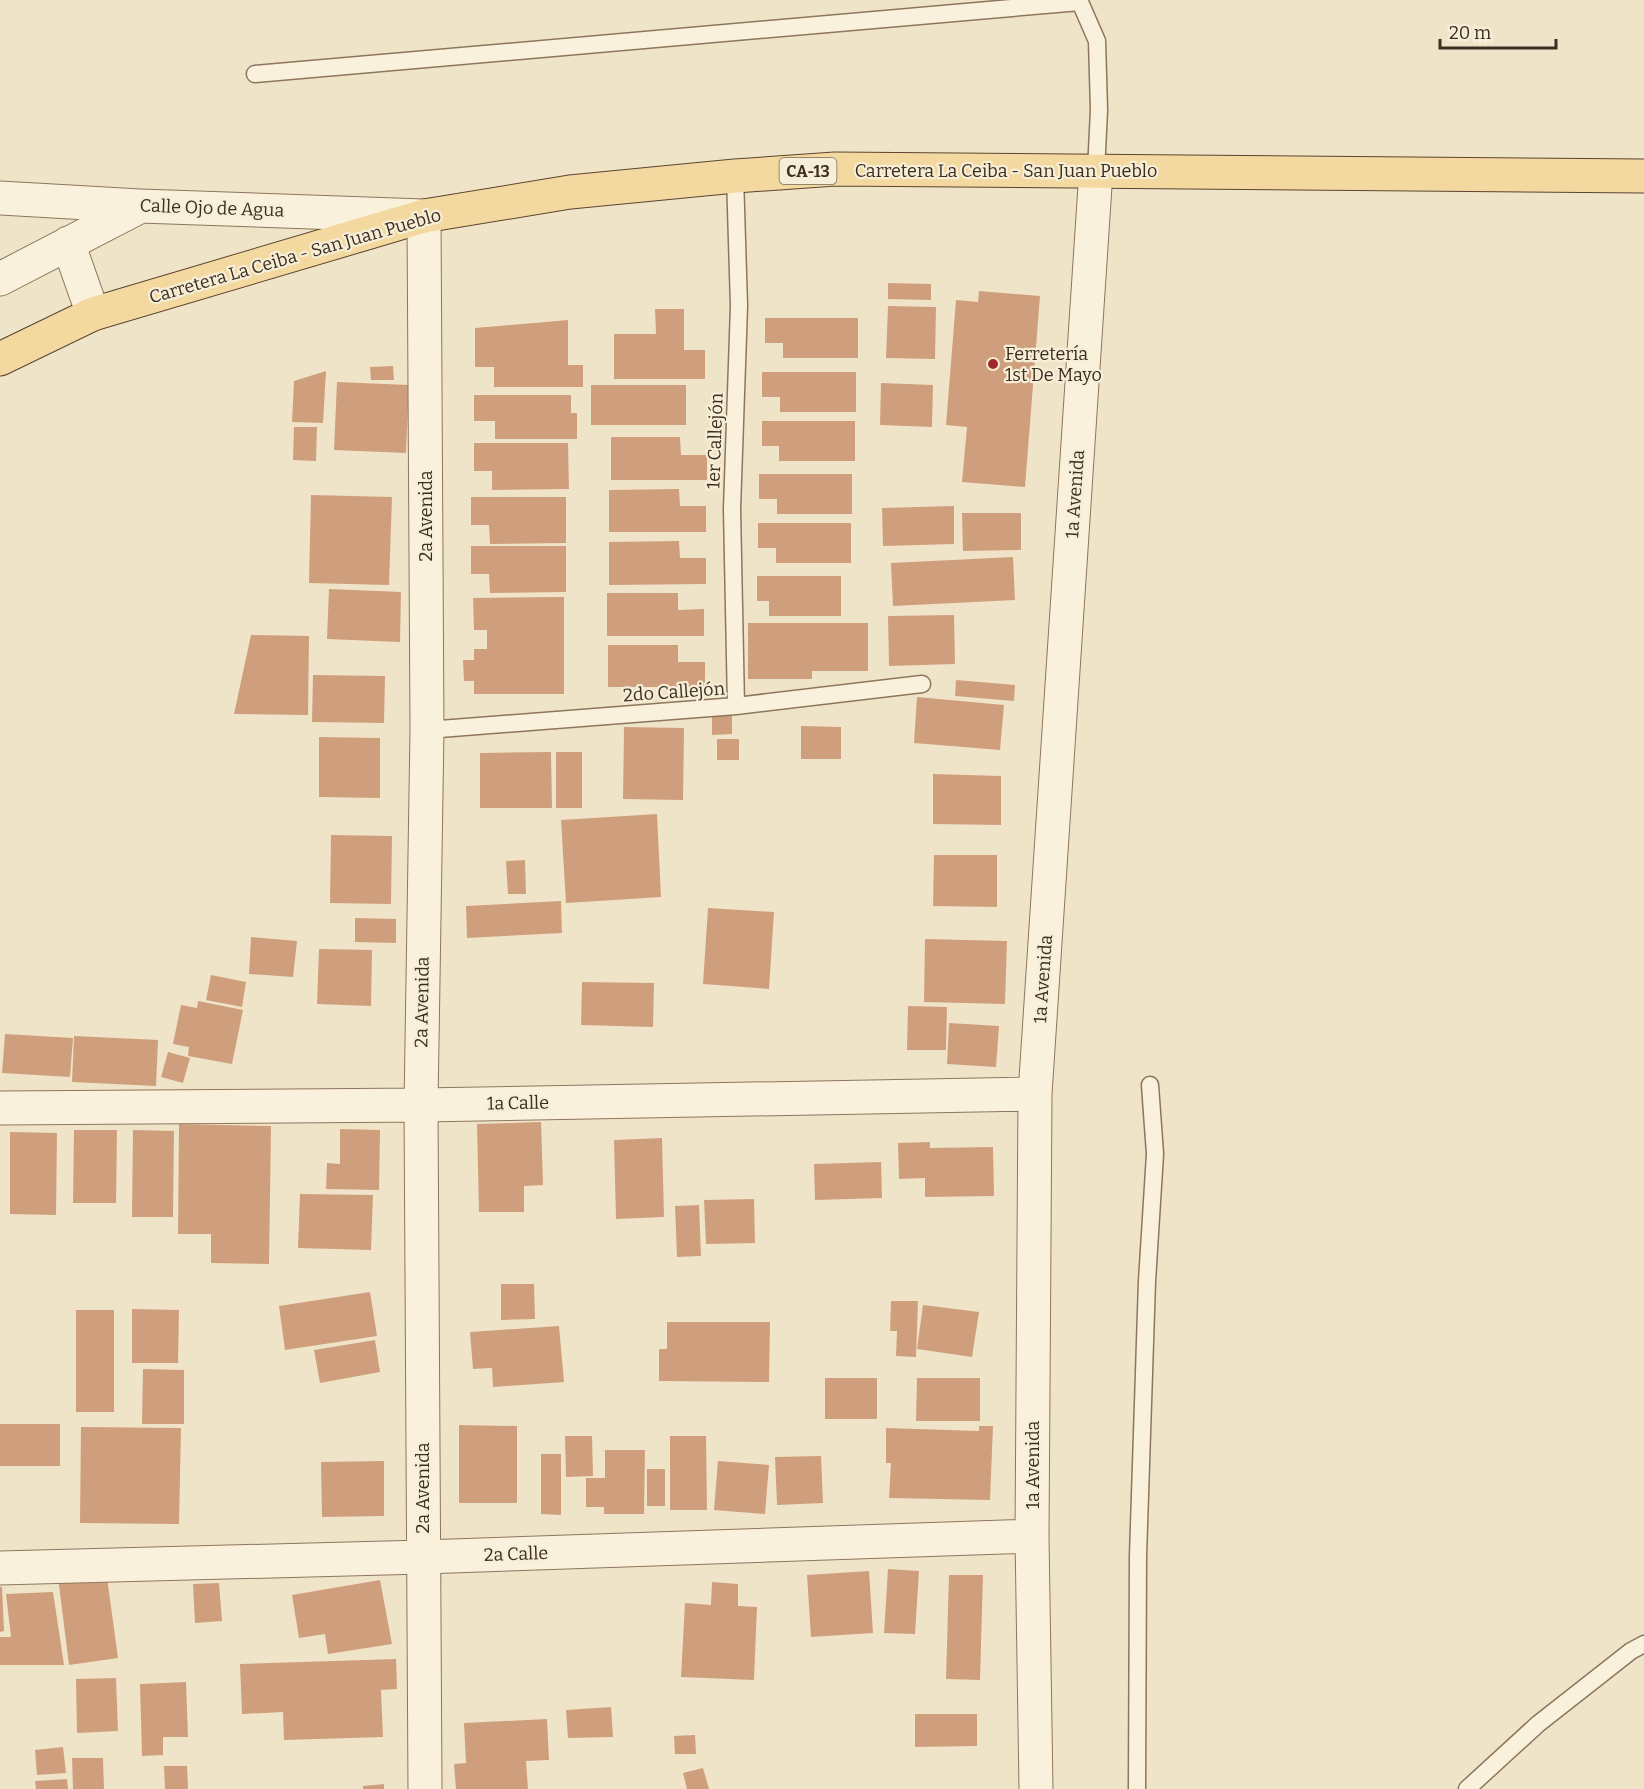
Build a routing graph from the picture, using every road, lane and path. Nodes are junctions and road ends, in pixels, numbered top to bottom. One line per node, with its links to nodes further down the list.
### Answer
1 (1079, 1): 2 (lane); 3 (lane)
2 (255, 74)
3 (1096, 171): 4 (main road, Carretera La Ceiba - San Juan Pueblo / CA-13); 5 (main road, Carretera La Ceiba - San Juan Pueblo / CA-13); 17 (street, 1a Avenida)
4 (735, 176): 8 (main road, Carretera La Ceiba - San Juan Pueblo / CA-13); 14 (lane, 1er Callejón)
5 (1644, 176)
6 (0, 198): 7 (street, Calle Ojo de Agua)
7 (140, 206): 8 (street, Calle Ojo de Agua); 9 (street)
8 (424, 216): 11 (main road, Carretera La Ceiba - San Juan Pueblo / CA-13); 15 (street, 2a Avenida)
9 (68, 243): 10 (street); 11 (street)
10 (0, 279)
11 (93, 314): 12 (main road, Carretera La Ceiba - San Juan Pueblo / CA-13)
12 (0, 359)
13 (922, 684): 14 (lane, 2do Callejón)
14 (736, 706): 15 (lane, 2do Callejón)
15 (427, 730): 18 (street, 2a Avenida)
16 (1150, 1085): 26 (lane)
17 (1035, 1094): 18 (street, 1a Calle); 20 (street, 1a Avenida)
18 (421, 1105): 19 (street, 1a Calle); 21 (street, 2a Avenida)
19 (0, 1108)
20 (1032, 1536): 21 (street, 2a Calle); 25 (street, 1a Avenida)
21 (423, 1557): 22 (street, 2a Calle); 24 (street, 2a Avenida)
22 (0, 1568)
23 (1644, 1644): 27 (lane)
24 (425, 1789)
25 (1035, 1789)
26 (1137, 1789)
27 (1467, 1789)

